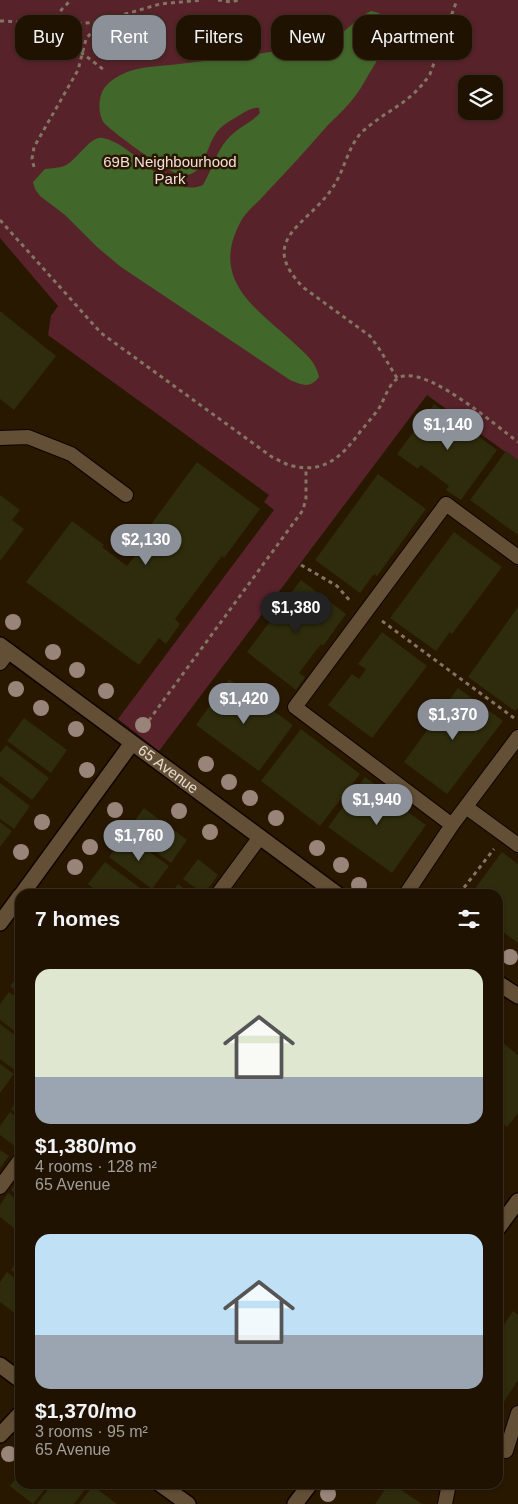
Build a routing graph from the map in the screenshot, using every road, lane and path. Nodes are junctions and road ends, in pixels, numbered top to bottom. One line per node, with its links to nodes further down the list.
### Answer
1 (71, 0): 6 (path)
2 (203, 0): 7 (path)
3 (218, 0): 4 (path)
4 (239, 0)
5 (457, 0): 15 (path)
6 (58, 15)
7 (126, 15)
8 (0, 21): 9 (path)
9 (15, 22)
10 (92, 32): 11 (path)
11 (83, 54): 12 (path); 13 (path)
12 (104, 70)
13 (34, 166)
14 (0, 220): 18 (path)
15 (397, 378): 17 (path); 18 (path)
16 (0, 438): 19 (lane)
17 (518, 442)
18 (306, 468): 27 (path)
19 (126, 494)
20 (518, 557): 29 (lane)
21 (301, 565): 22 (path)
22 (352, 603)
23 (379, 619): 25 (path)
24 (3, 653): 27 (street, 65 Avenue)
25 (517, 720)
26 (518, 737): 28 (lane)
27 (132, 743): 30 (street, 65 Avenue); 33 (street)
28 (466, 807): 29 (lane); 32 (lane)
29 (452, 825): 36 (lane)
30 (260, 837): 34 (lane); 35 (street, 65 Avenue)
31 (498, 843): 37 (path)
32 (518, 845)
33 (25, 889)
34 (222, 889)
35 (329, 889)
36 (409, 889)
37 (463, 889)
38 (15, 903): 39 (street)
39 (0, 923)
40 (503, 986): 41 (street)
41 (518, 996)
42 (15, 1167): 43 (lane)
43 (0, 1187)
44 (518, 1200): 45 (street)
45 (503, 1221)
46 (0, 1365): 47 (street)
47 (15, 1376)
48 (518, 1413): 51 (lane)
49 (15, 1419): 50 (street)
50 (0, 1435)
51 (507, 1452)
52 (167, 1489): 55 (street)
53 (306, 1489): 56 (street)
54 (448, 1489): 57 (lane)
55 (188, 1504)
56 (295, 1504)
57 (445, 1504)

